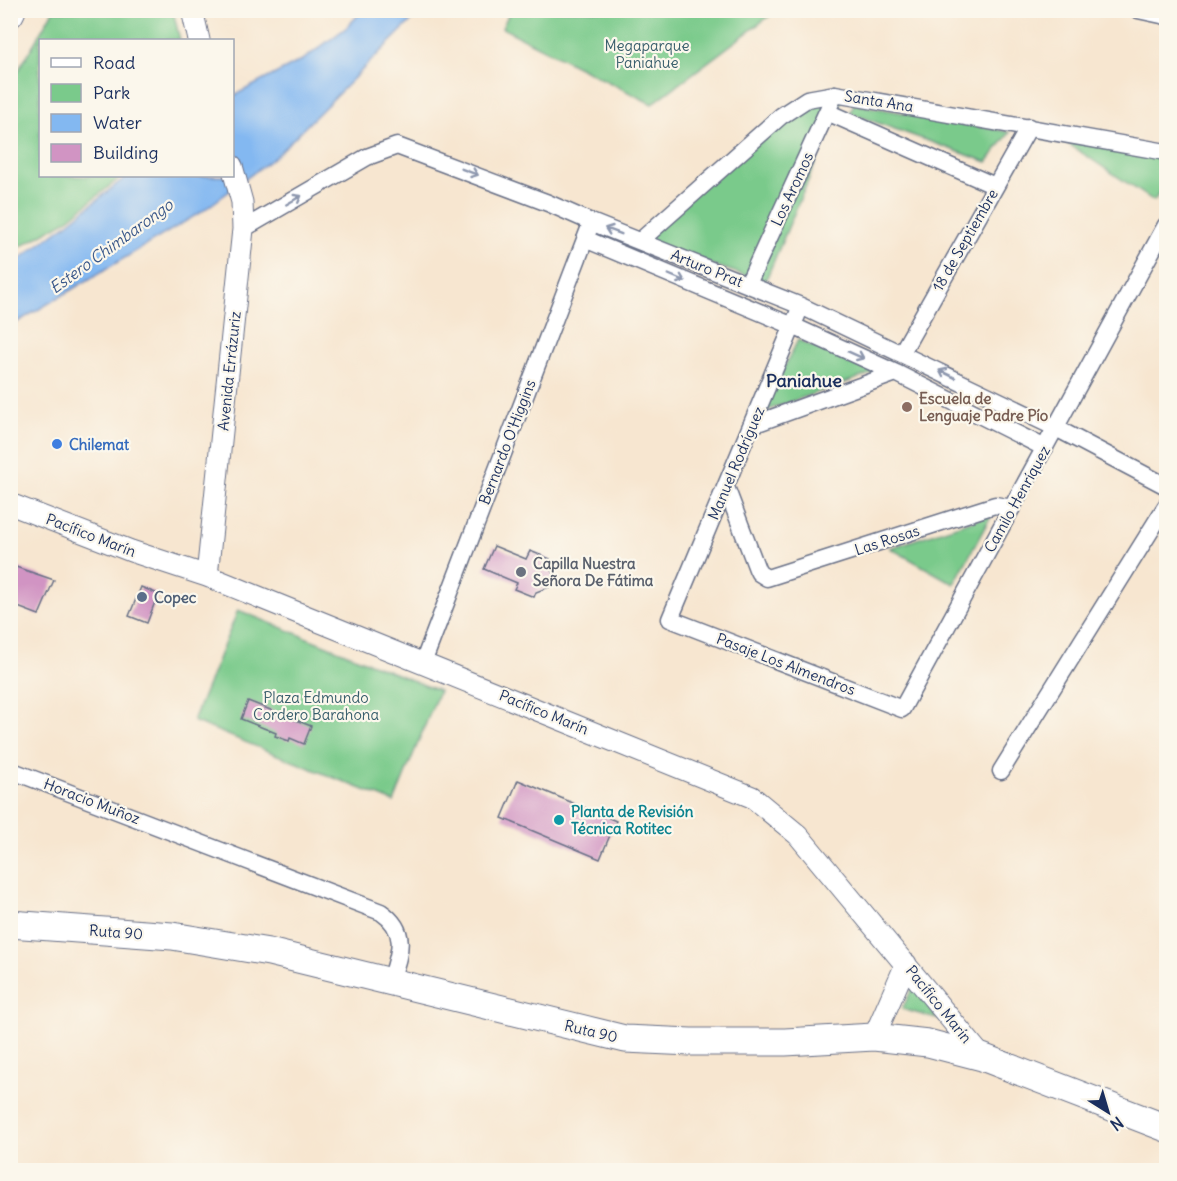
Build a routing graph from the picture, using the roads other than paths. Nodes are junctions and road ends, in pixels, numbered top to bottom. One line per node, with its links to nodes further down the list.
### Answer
1 (192, 10): 4 (street)
2 (1138, 10): 3 (street)
3 (1167, 16)
4 (200, 39)
5 (835, 94): 6 (street, Los Aromos); 7 (street, Santa Ana); 15 (street, Santa Ana)
6 (827, 112): 10 (street); 16 (street, Los Aromos)
7 (1029, 127): 8 (street, Santa Ana); 10 (street, 18 de Septiembre)
8 (1167, 152)
9 (234, 173): 13 (street, Avenida Errázuriz)
10 (996, 186): 19 (street, 18 de Septiembre)
11 (591, 222): 13 (street, Arturo Prat, one-way to 11); 14 (street, Bernardo O'Higgins); 15 (street, Arturo Prat, one-way to 11)
12 (1167, 225): 22 (street, Camilo Henríquez)
13 (243, 229): 29 (street, Avenida Errázuriz)
14 (585, 239): 18 (street, Arturo Prat, one-way to 18); 31 (street, Bernardo O'Higgins)
15 (640, 241): 16 (street, Arturo Prat)
16 (748, 284): 17 (street, Arturo Prat)
17 (801, 306): 18 (street, Manuel Rodríguez); 19 (street, Arturo Prat)
18 (793, 326): 20 (street, Arturo Prat, one-way to 20); 21 (street, Manuel Rodríguez)
19 (902, 352): 22 (street, Arturo Prat, one-way to 19)
20 (896, 373): 21 (street); 23 (street, Arturo Prat)
21 (752, 425): 25 (street, Manuel Rodríguez)
22 (1056, 428): 23 (street, Camilo Henríquez); 24 (street, Arturo Prat)
23 (1045, 448): 28 (street, Camilo Henríquez)
24 (1167, 486)
25 (726, 487): 28 (street, Las Rosas); 30 (street, Manuel Rodríguez)
26 (10, 504): 29 (street, Pacífico Marín)
27 (1167, 506): 34 (street)
28 (1012, 507): 32 (street, Camilo Henríquez)
29 (207, 576): 31 (street, Pacífico Marín)
30 (670, 620): 32 (street, Pasaje Los Almendros)
31 (423, 663): 36 (street, Pacífico Marín)
32 (902, 709)
33 (10, 770): 37 (street, Horacio Muñoz)
34 (1001, 771)
35 (10, 924): 37 (main road, Ruta 90)
36 (906, 964): 38 (street); 39 (street, Pacífico Marín)
37 (390, 983): 38 (main road, Ruta 90)
38 (874, 1036): 39 (main road, Ruta 90)
39 (982, 1057): 40 (main road, Ruta 90)
40 (1167, 1128)

